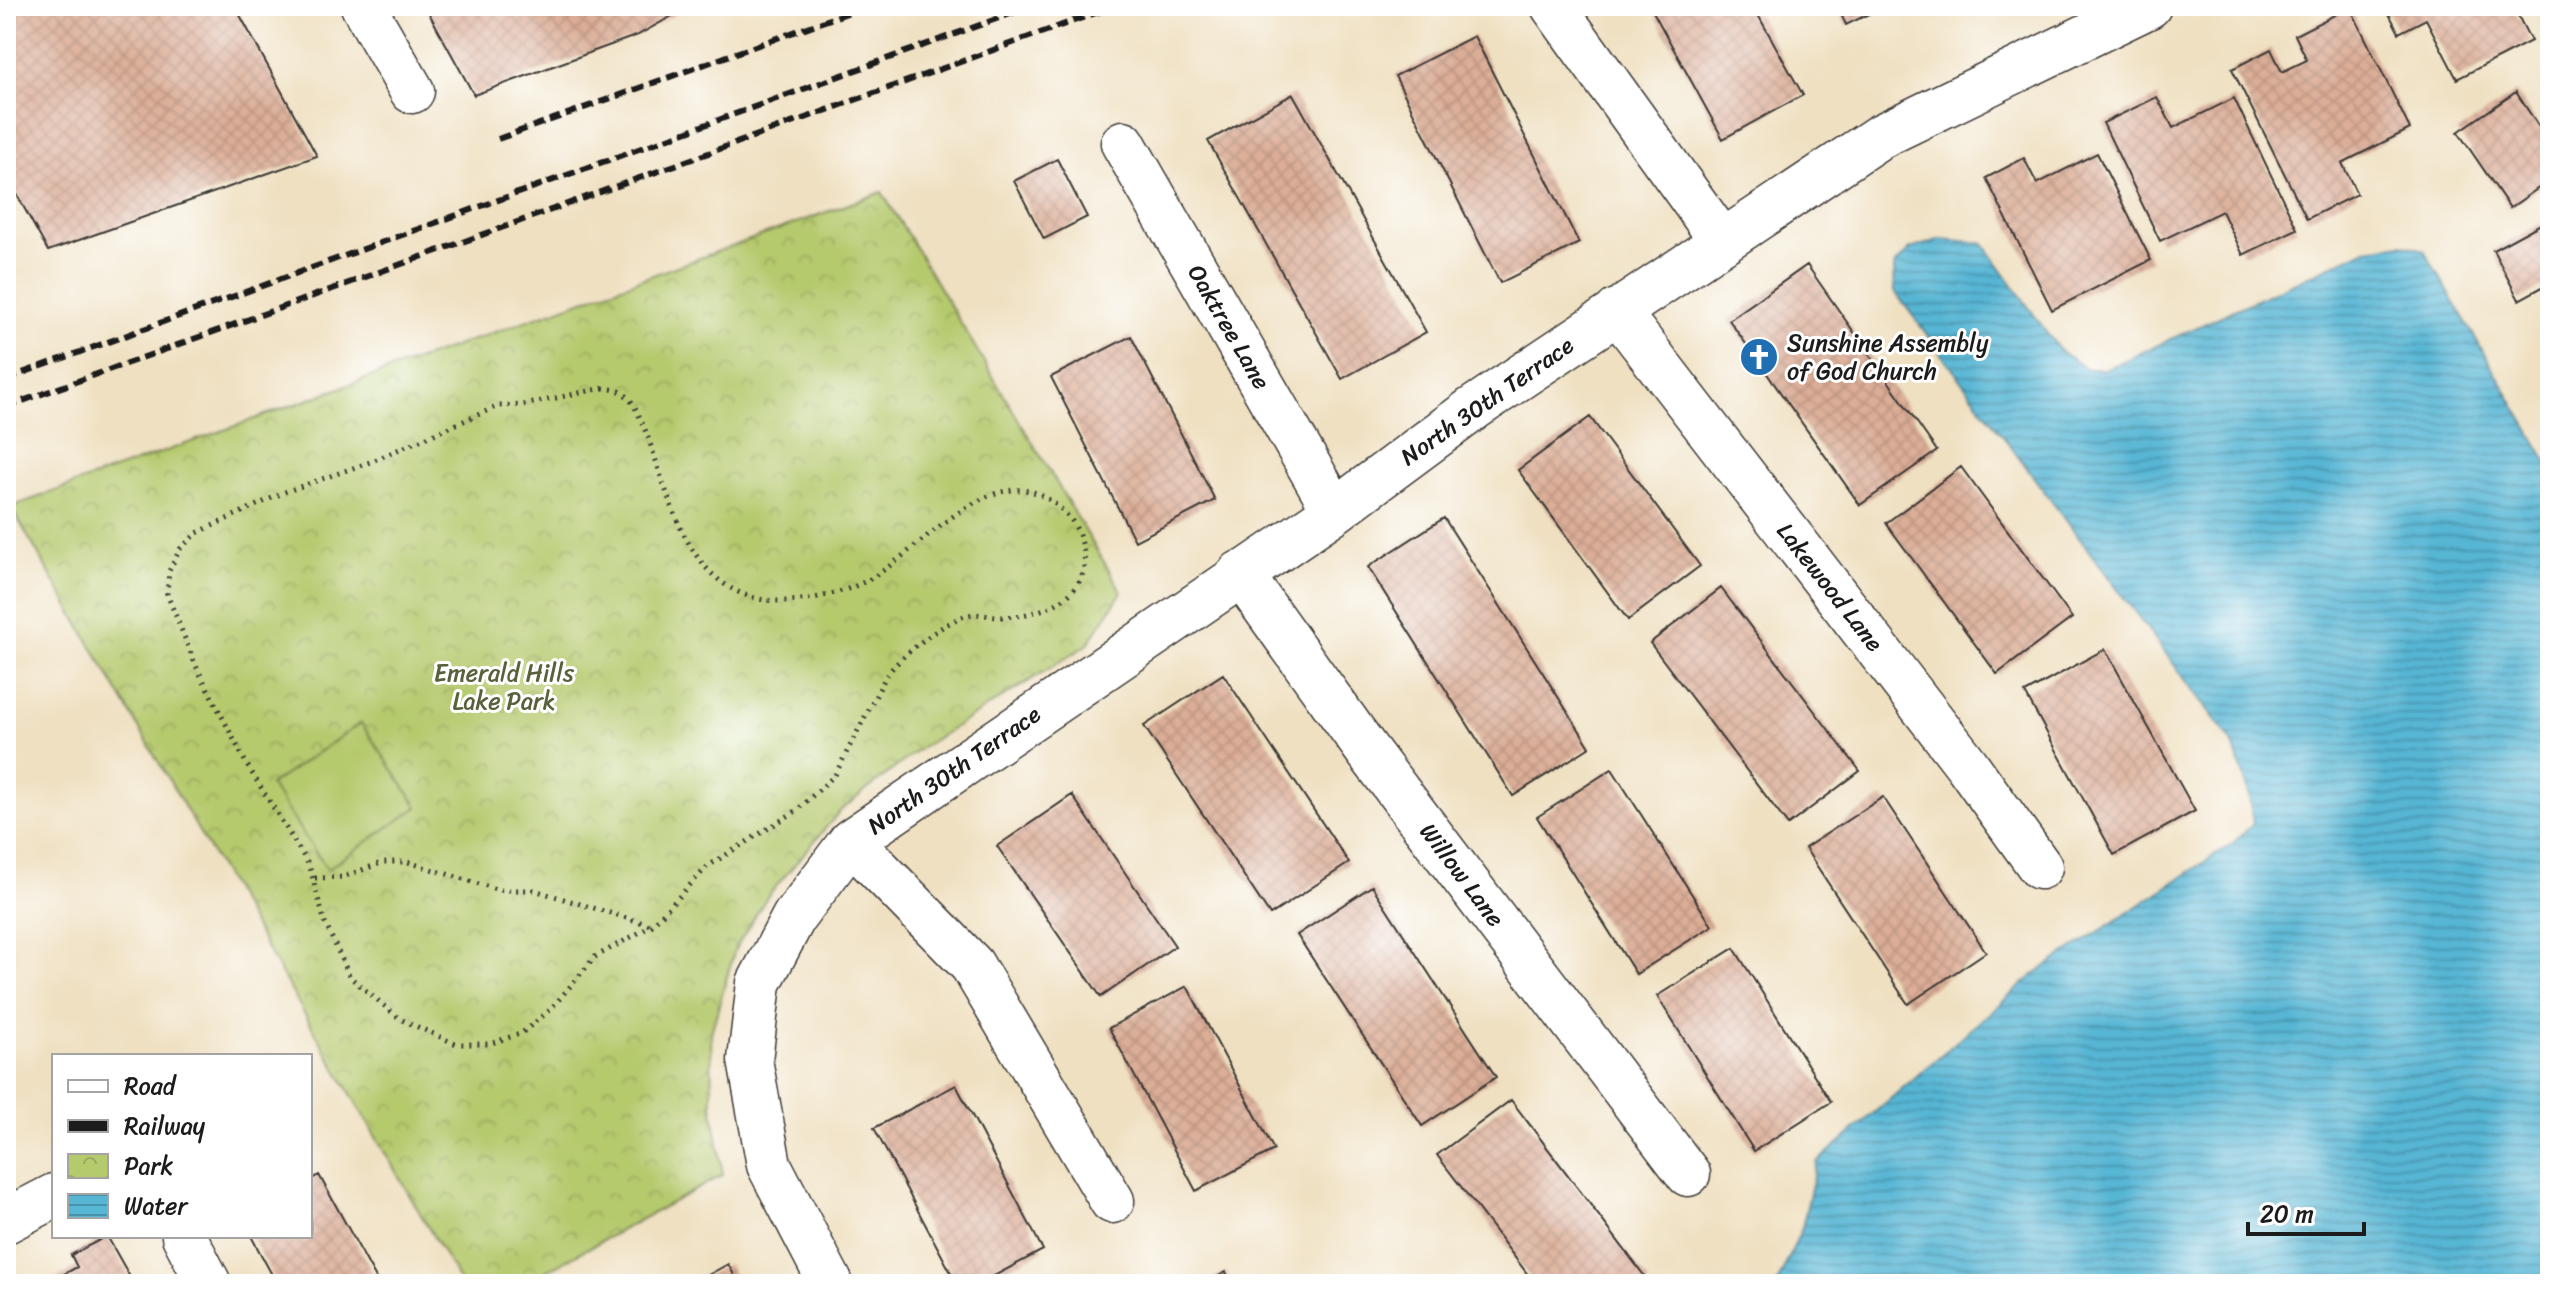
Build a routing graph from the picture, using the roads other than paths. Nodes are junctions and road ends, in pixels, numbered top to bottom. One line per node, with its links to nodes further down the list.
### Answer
1 (363, 6): 4 (street)
2 (1553, 6): 6 (street)
3 (2149, 6): 6 (street, North 30th Terrace)
4 (412, 91)
5 (1123, 143): 8 (street, Oaktree Lane)
6 (1722, 241): 7 (street, North 30th Terrace)
7 (1617, 311): 8 (street, North 30th Terrace); 11 (street, Lakewood Lane)
8 (1335, 511): 9 (street, North 30th Terrace)
9 (1240, 573): 10 (street, North 30th Terrace); 12 (street, Willow Lane)
10 (851, 841): 14 (street); 18 (street, North 30th Terrace)
11 (2040, 867)
12 (1688, 1174)
13 (52, 1197): 15 (street)
14 (1112, 1201)
15 (6, 1221)
16 (185, 1238): 17 (street)
17 (209, 1284)
18 (831, 1284)

